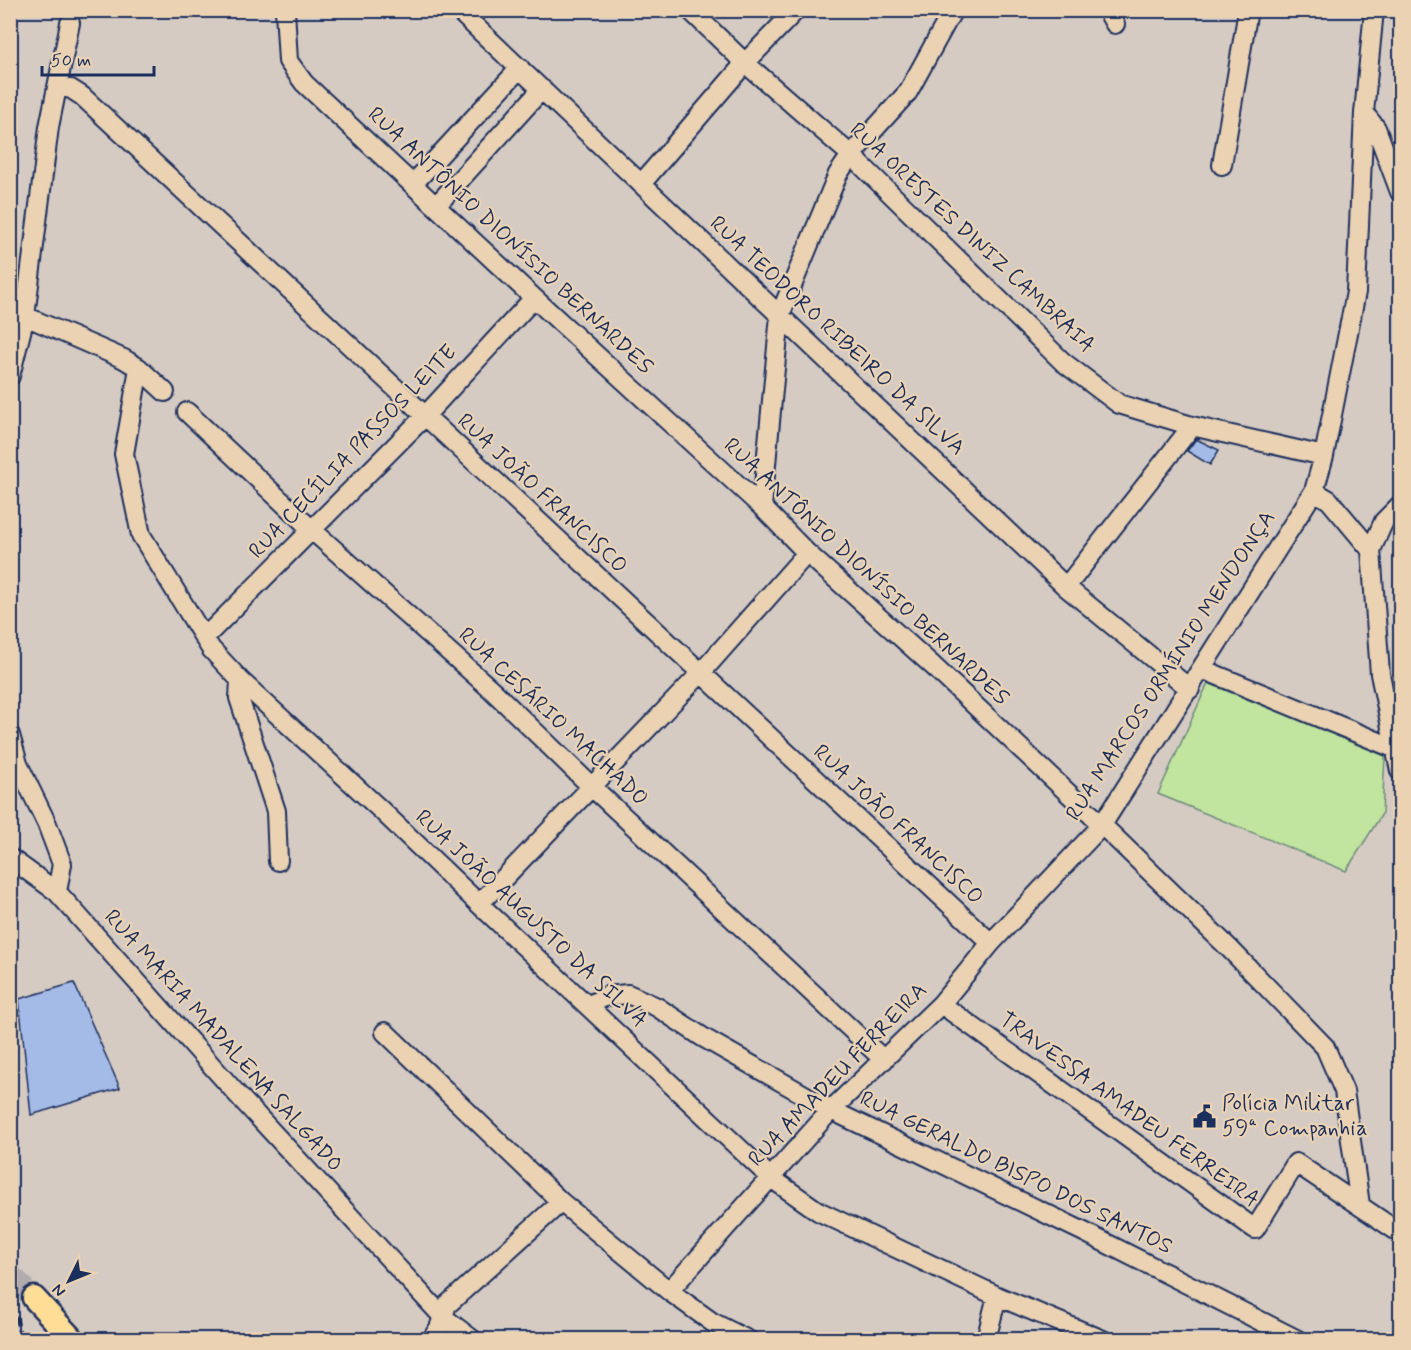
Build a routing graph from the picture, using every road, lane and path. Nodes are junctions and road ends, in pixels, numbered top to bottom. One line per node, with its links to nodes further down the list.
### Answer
1 (285, 10): 16 (street, RUA ANTÔNIO DIONÍSIO BERNARDES)
2 (458, 10): 10 (street, RUA TEODORO RIBEIRO DA SILVA)
3 (690, 10): 9 (street, RUA ORESTES DINIZ CAMBRAIA)
4 (796, 10): 9 (street)
5 (953, 10): 14 (street)
6 (1248, 10): 15 (street)
7 (1374, 10): 13 (street, RUA MARCOS ORMÍNIO MENDONÇA)
8 (70, 23): 11 (street)
9 (745, 63): 14 (street, RUA ORESTES DINIZ CAMBRAIA); 17 (street)
10 (520, 68): 12 (street, RUA TEODORO RIBEIRO DA SILVA); 16 (street)
11 (58, 86): 22 (street); 27 (street, RUA JOÃO FRANCISCO)
12 (542, 89): 17 (street, RUA TEODORO RIBEIRO DA SILVA); 19 (street)
13 (1364, 113): 18 (street); 29 (street, RUA MARCOS ORMÍNIO MENDONÇA)
14 (851, 155): 21 (street); 28 (street, RUA ORESTES DINIZ CAMBRAIA)
15 (1222, 165)
16 (413, 184): 19 (street, RUA ANTÔNIO DIONÍSIO BERNARDES)
17 (641, 184): 21 (street, RUA TEODORO RIBEIRO DA SILVA)
18 (1401, 192)
19 (436, 206): 20 (street, RUA ANTÔNIO DIONÍSIO BERNARDES)
20 (534, 298): 27 (street, RUA CECÍLIA PASSOS LEITE); 32 (street, RUA ANTÔNIO DIONÍSIO BERNARDES)
21 (780, 315): 32 (street); 36 (street, RUA TEODORO RIBEIRO DA SILVA)
22 (25, 316): 23 (street); 24 (street)
23 (139, 368): 25 (street); 37 (street, RUA JOÃO AUGUSTO DA SILVA)
24 (10, 376)
25 (165, 392)
26 (186, 412): 33 (street, RUA CESÁRIO MACHADO)
27 (424, 417): 33 (street, RUA CECÍLIA PASSOS LEITE); 39 (street, RUA JOÃO FRANCISCO)
28 (1192, 426): 29 (street, RUA ORESTES DINIZ CAMBRAIA); 36 (street)
29 (1324, 456): 30 (street, RUA MARCOS ORMÍNIO MENDONÇA)
30 (1314, 490): 34 (street); 38 (street, RUA MARCOS ORMÍNIO MENDONÇA)
31 (1401, 505): 34 (street)
32 (762, 507): 35 (street, RUA ANTÔNIO DIONÍSIO BERNARDES)
33 (312, 530): 37 (street, RUA CECÍLIA PASSOS LEITE); 45 (street, RUA CESÁRIO MACHADO)
34 (1371, 550): 43 (street)
35 (807, 553): 39 (street); 46 (street, RUA ANTÔNIO DIONÍSIO BERNARDES)
36 (1066, 587): 41 (street, RUA TEODORO RIBEIRO DA SILVA)
37 (204, 638): 40 (street, RUA JOÃO AUGUSTO DA SILVA)
38 (1202, 669): 41 (street, RUA MARCOS ORMÍNIO MENDONÇA); 43 (street)
39 (700, 674): 45 (street); 51 (street, RUA JOÃO FRANCISCO)
40 (240, 680): 48 (street); 50 (street, RUA JOÃO AUGUSTO DA SILVA)
41 (1190, 689): 46 (street, RUA MARCOS ORMÍNIO MENDONÇA)
42 (10, 735): 49 (street)
43 (1396, 749): 44 (street)
44 (1401, 771)
45 (592, 786): 50 (street); 55 (street, RUA CESÁRIO MACHADO)
46 (1102, 825): 51 (street, RUA MARCOS ORMÍNIO MENDONÇA); 59 (street, RUA ANTÔNIO DIONÍSIO BERNARDES)
47 (10, 858): 49 (street, RUA MARIA MADALENA SALGADO)
48 (278, 861)
49 (57, 892): 64 (street, RUA MARIA MADALENA SALGADO)
50 (479, 904): 53 (street, RUA JOÃO AUGUSTO DA SILVA)
51 (991, 944): 52 (street, RUA AMADEU FERREIRA)
52 (941, 1004): 55 (street, RUA AMADEU FERREIRA); 59 (street, TRAVESSA AMADEU FERREIRA)
53 (588, 1006): 56 (street, RUA GERALDO BISPO DOS SANTOS); 57 (street, RUA JOÃO AUGUSTO DA SILVA)
54 (385, 1032): 58 (street)
55 (884, 1060): 56 (street, RUA AMADEU FERREIRA)
56 (831, 1110): 57 (street, RUA AMADEU FERREIRA); 71 (street, RUA GERALDO BISPO DOS SANTOS)
57 (771, 1178): 61 (street, RUA AMADEU FERREIRA); 62 (street, RUA JOÃO AUGUSTO DA SILVA)
58 (561, 1202): 61 (street); 64 (street)
59 (1360, 1205): 60 (street)
60 (1401, 1233)
61 (669, 1291): 68 (street)
62 (997, 1296): 69 (street); 70 (street, RUA JOÃO AUGUSTO DA SILVA)
63 (34, 1298): 65 (main road)
64 (443, 1317): 66 (street); 67 (street, RUA MARIA MADALENA SALGADO)
65 (70, 1338)
66 (431, 1340)
67 (473, 1340)
68 (748, 1340)
69 (986, 1340)
70 (1103, 1340)
71 (1298, 1340)

